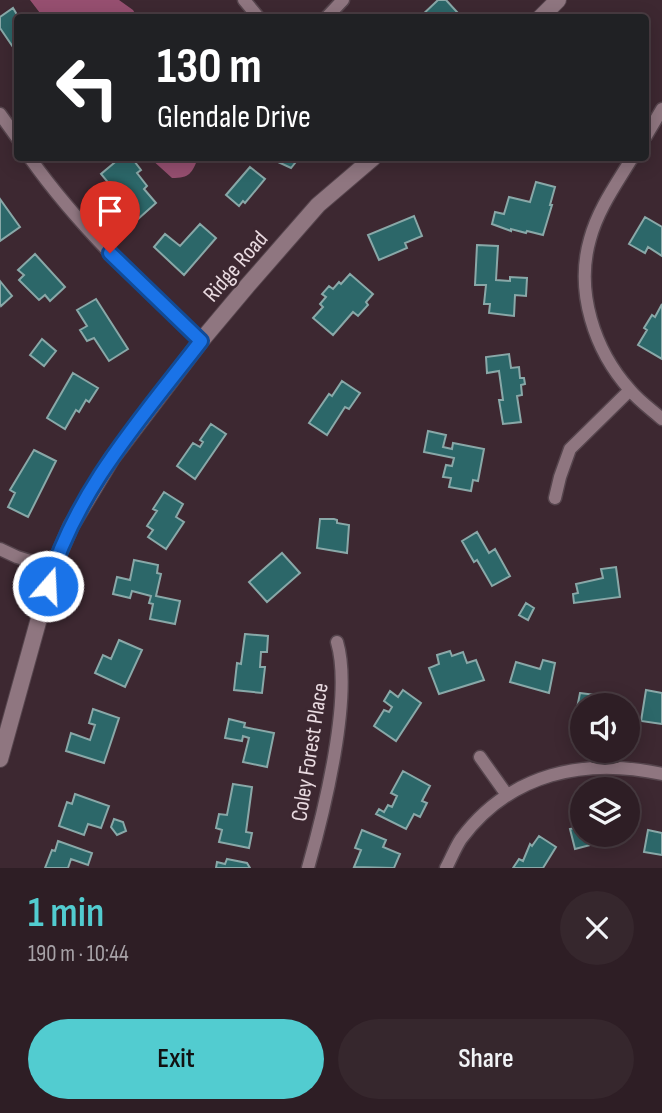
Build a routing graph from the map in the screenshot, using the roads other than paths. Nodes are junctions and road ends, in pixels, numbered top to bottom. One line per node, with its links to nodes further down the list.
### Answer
1 (244, 0): 4 (street)
2 (343, 0): 5 (street)
3 (558, 0): 6 (street)
4 (256, 14)
5 (330, 14)
6 (544, 14)
7 (662, 109): 9 (street)
8 (0, 114): 10 (street)
9 (649, 130)
10 (14, 133)
11 (32, 161): 14 (street)
12 (369, 161): 14 (street, Ridge Road)
13 (630, 161): 15 (street)
14 (201, 341): 19 (street, Ridge Road)
15 (629, 390): 16 (street); 17 (street)
16 (662, 419)
17 (555, 498)
18 (0, 550): 19 (street)
19 (53, 568): 22 (street, Ridge Road)
20 (337, 642): 25 (street, Coley Forest Place)
21 (480, 757): 24 (street)
22 (0, 759)
23 (662, 775): 24 (street)
24 (507, 795): 26 (street)
25 (308, 868)
26 (446, 868)

